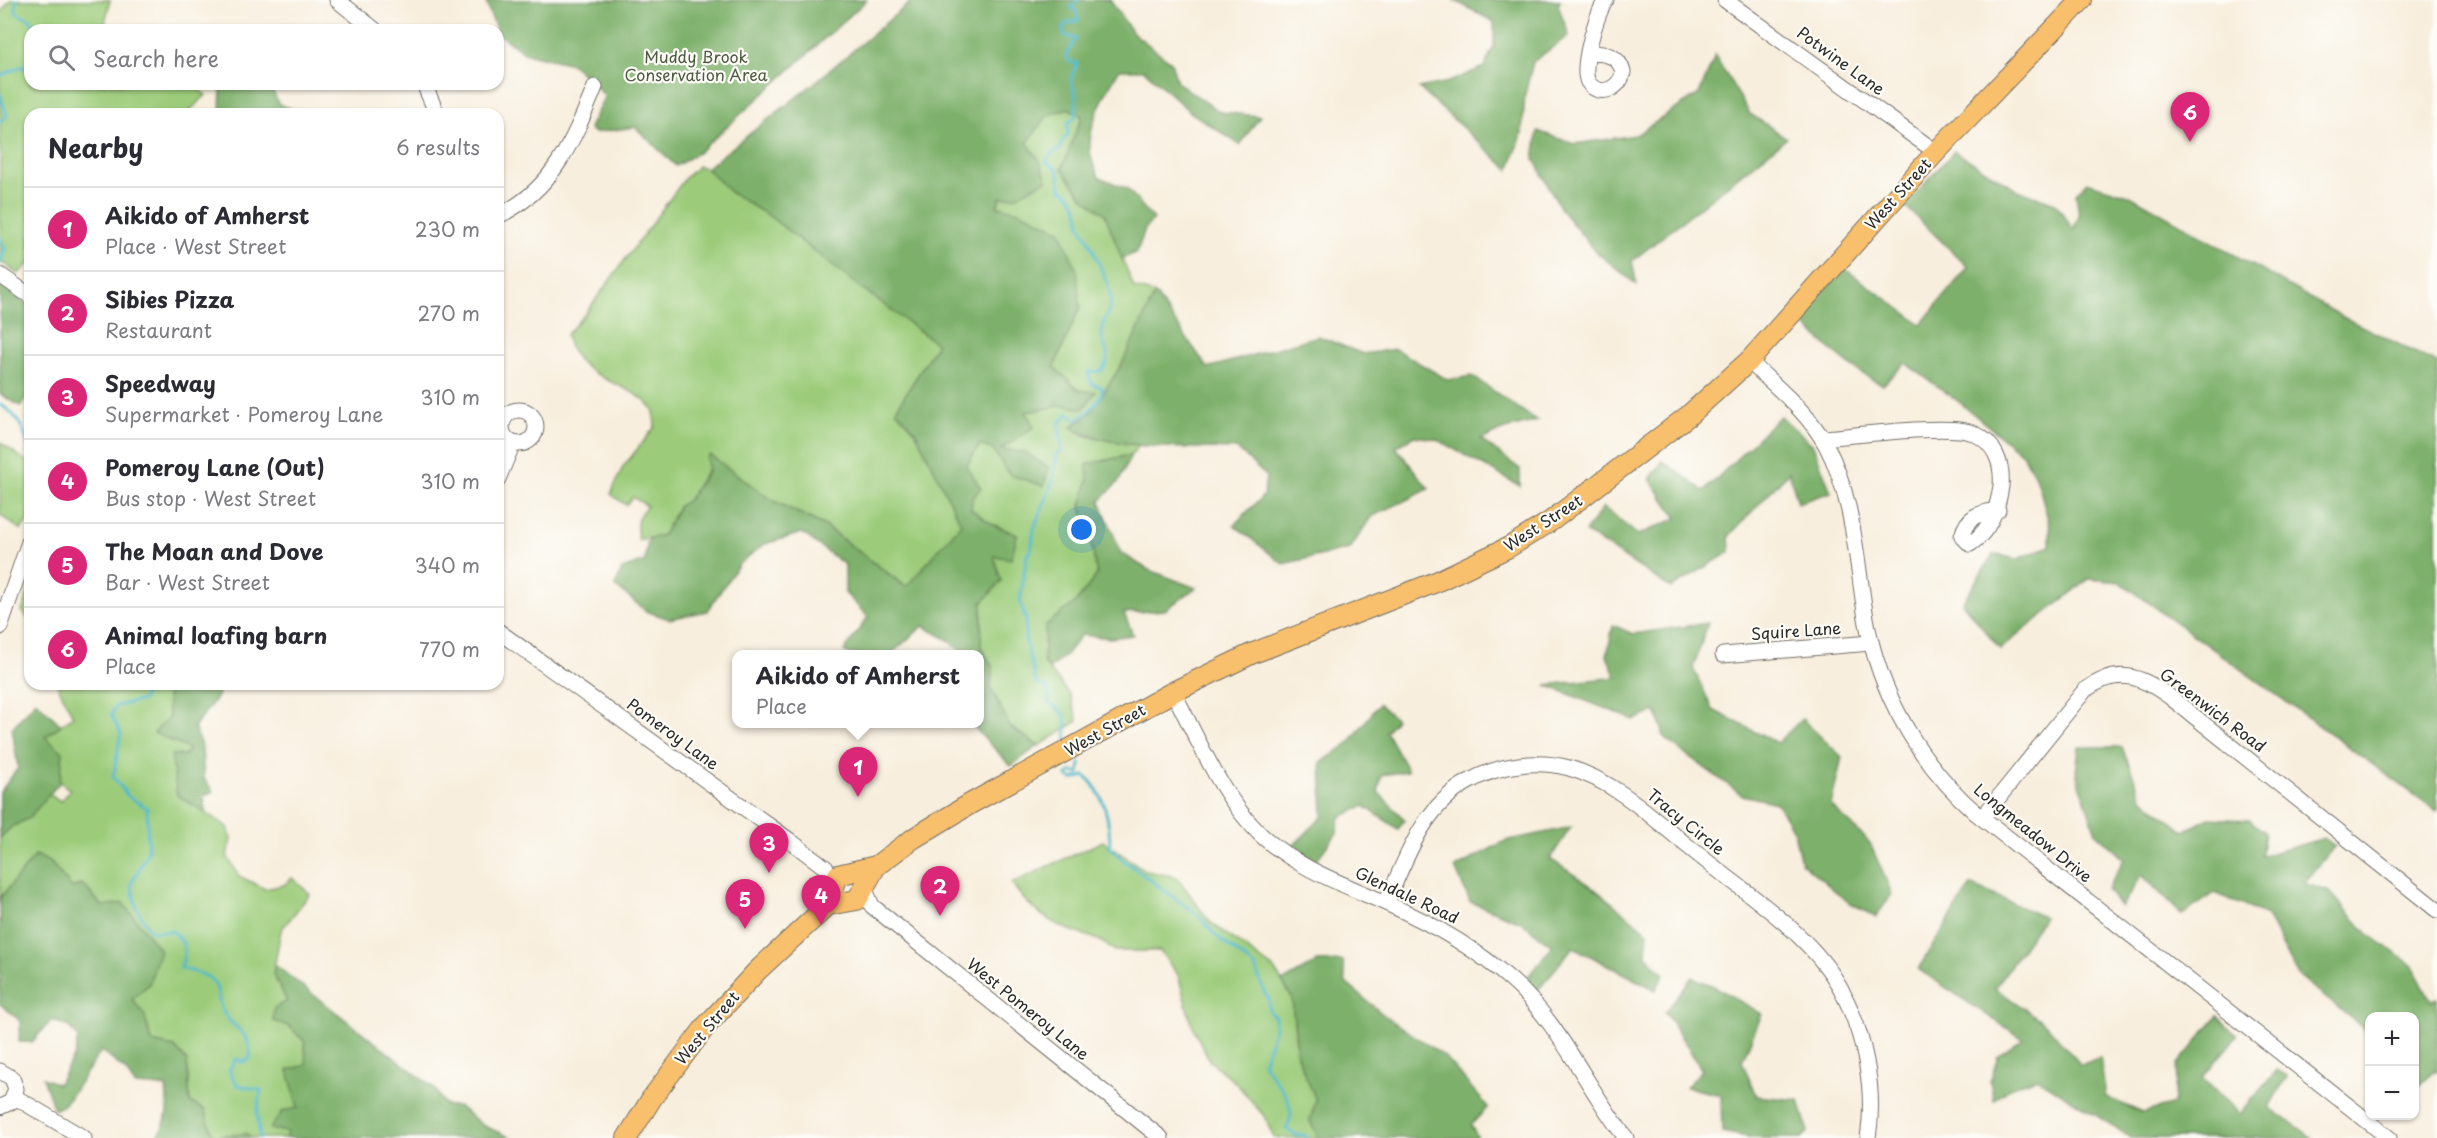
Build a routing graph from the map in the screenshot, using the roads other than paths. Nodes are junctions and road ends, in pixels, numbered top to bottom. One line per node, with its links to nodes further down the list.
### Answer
1 (337, 0): 5 (street)
2 (1606, 0): 6 (street)
3 (1725, 0): 10 (street, Potwine Lane)
4 (2082, 0): 10 (main road, West Street)
5 (367, 24)
6 (1589, 53)
7 (594, 87): 11 (street)
8 (427, 90): 9 (street)
9 (434, 108)
10 (1936, 152): 14 (main road, West Street)
11 (504, 213)
12 (0, 275): 13 (street)
13 (24, 292)
14 (1749, 361): 15 (street, Longmeadow Drive); 24 (main road, West Street)
15 (1822, 438): 18 (street); 22 (street, Longmeadow Drive)
16 (513, 443): 17 (street)
17 (504, 465)
18 (1998, 510)
19 (24, 557): 20 (street)
20 (0, 627)
21 (504, 635): 26 (street, Pomeroy Lane)
22 (1871, 643): 23 (street, Squire Lane); 25 (street, Longmeadow Drive)
23 (1723, 655)
24 (1173, 692): 26 (main road, West Street); 27 (street, Glendale Road)
25 (1982, 818): 28 (street, Greenwich Road); 37 (street, Longmeadow Drive)
26 (842, 886): 33 (main road, West Street); 34 (street, West Pomeroy Lane)
27 (1386, 903): 35 (street, Glendale Road); 36 (street, Tracy Circle)
28 (2437, 910)
29 (0, 1071): 30 (street)
30 (15, 1097): 31 (street); 32 (street)
31 (0, 1107)
32 (84, 1138)
33 (627, 1138)
34 (1161, 1138)
35 (1626, 1138)
36 (1868, 1138)
37 (2389, 1138)

